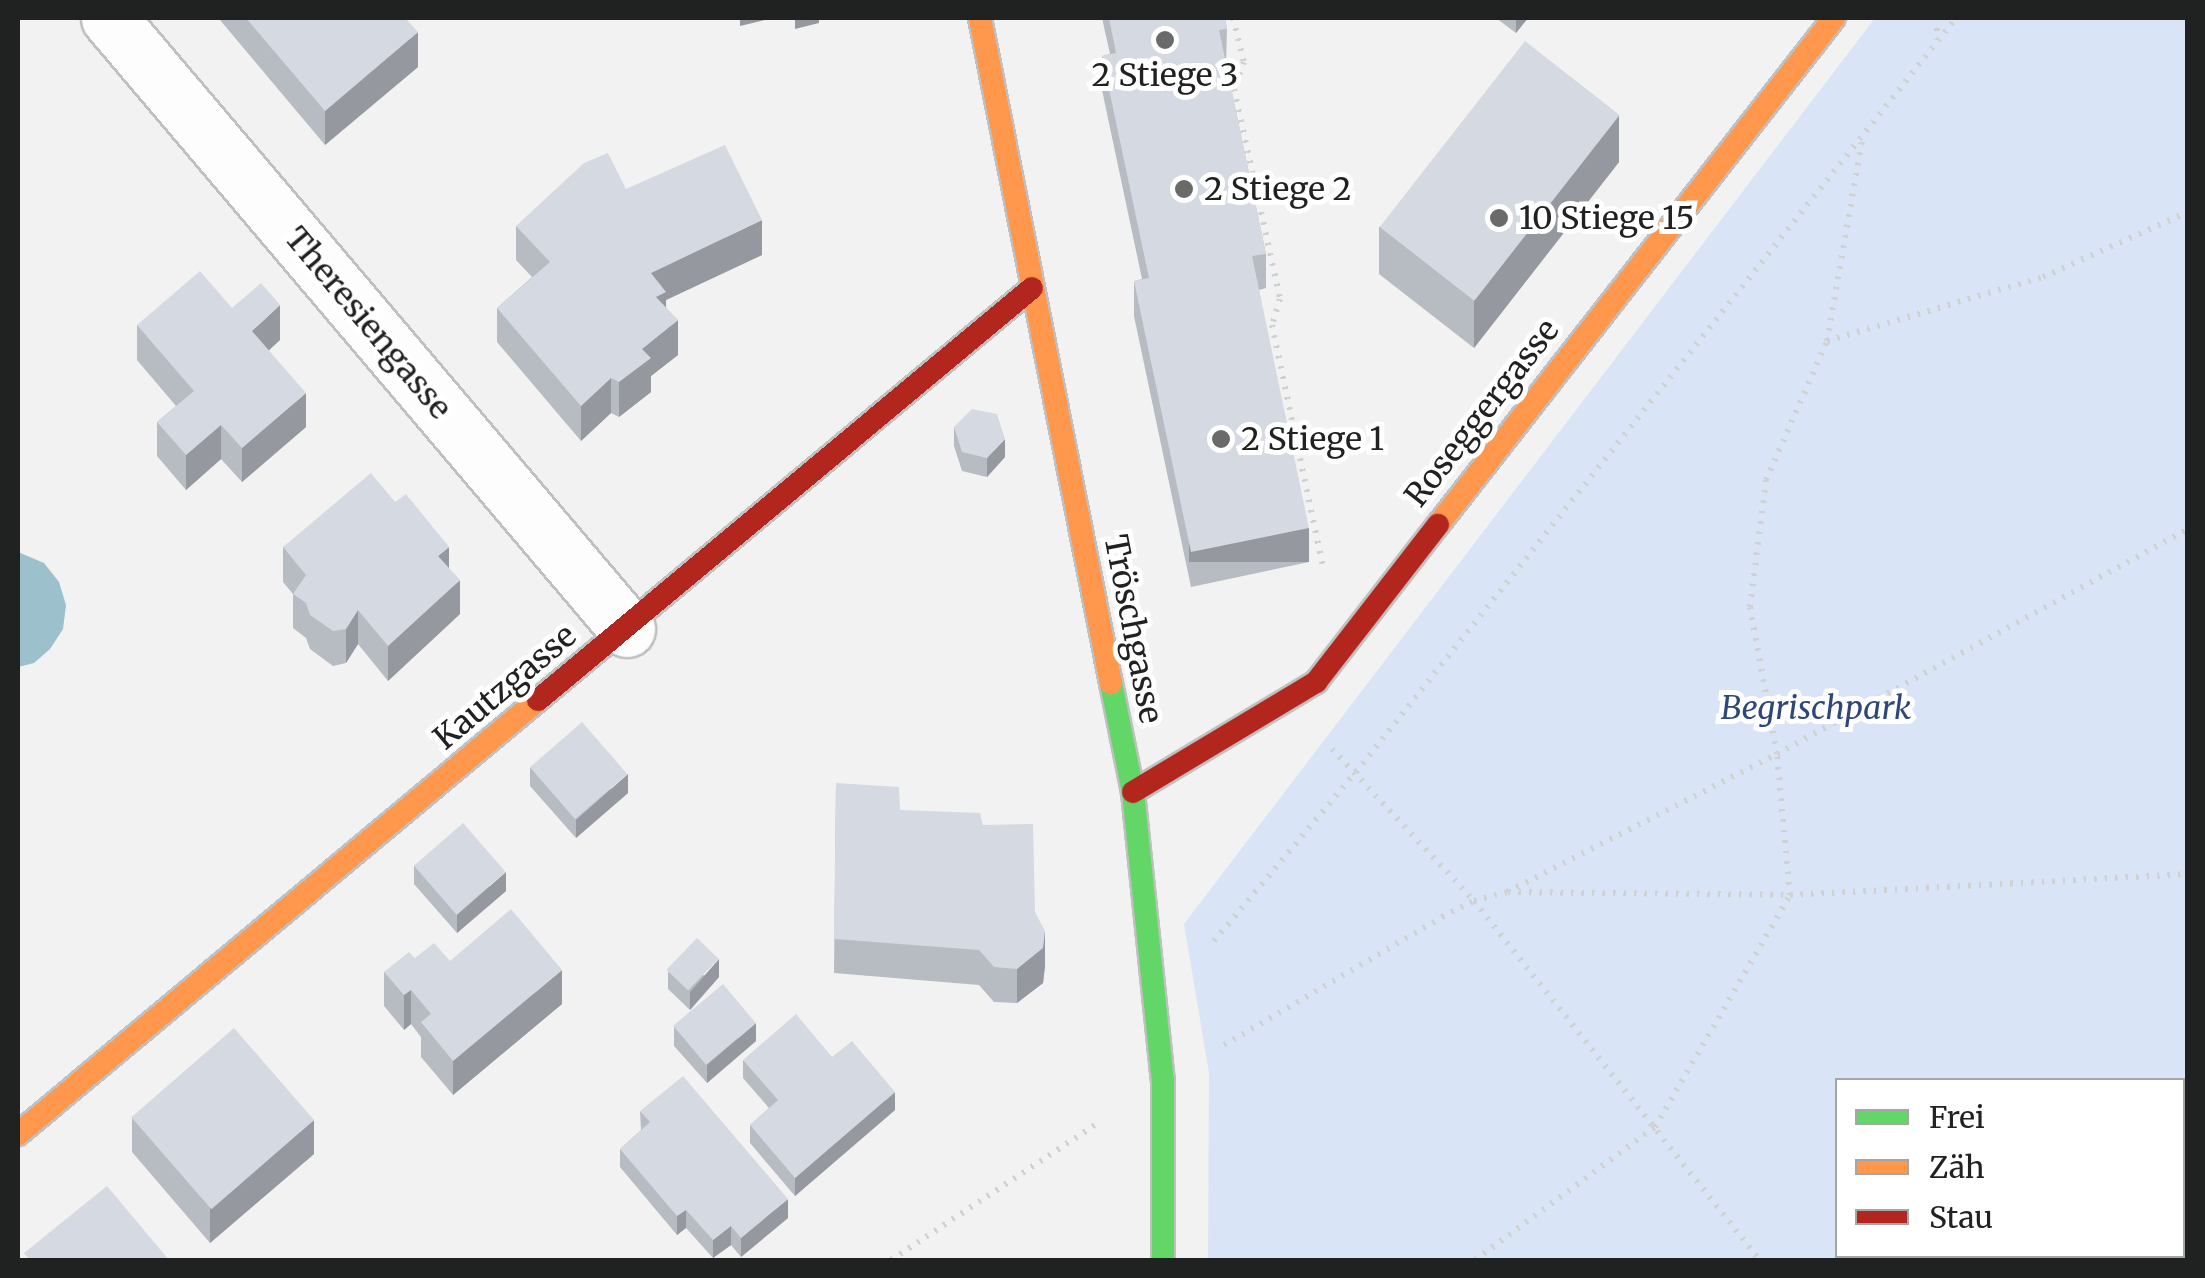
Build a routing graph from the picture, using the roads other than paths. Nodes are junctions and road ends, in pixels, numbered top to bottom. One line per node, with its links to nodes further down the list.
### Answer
1 (110, 18): 5 (street, Theresiengasse)
2 (980, 18): 4 (street, Tröschgasse)
3 (1834, 18): 6 (street, Roseggergasse)
4 (1032, 288): 5 (street, Kautzgasse); 6 (street, Tröschgasse)
5 (627, 629): 7 (street, Kautzgasse)
6 (1133, 792): 8 (street, Tröschgasse)
7 (18, 1134)
8 (1163, 1260)

